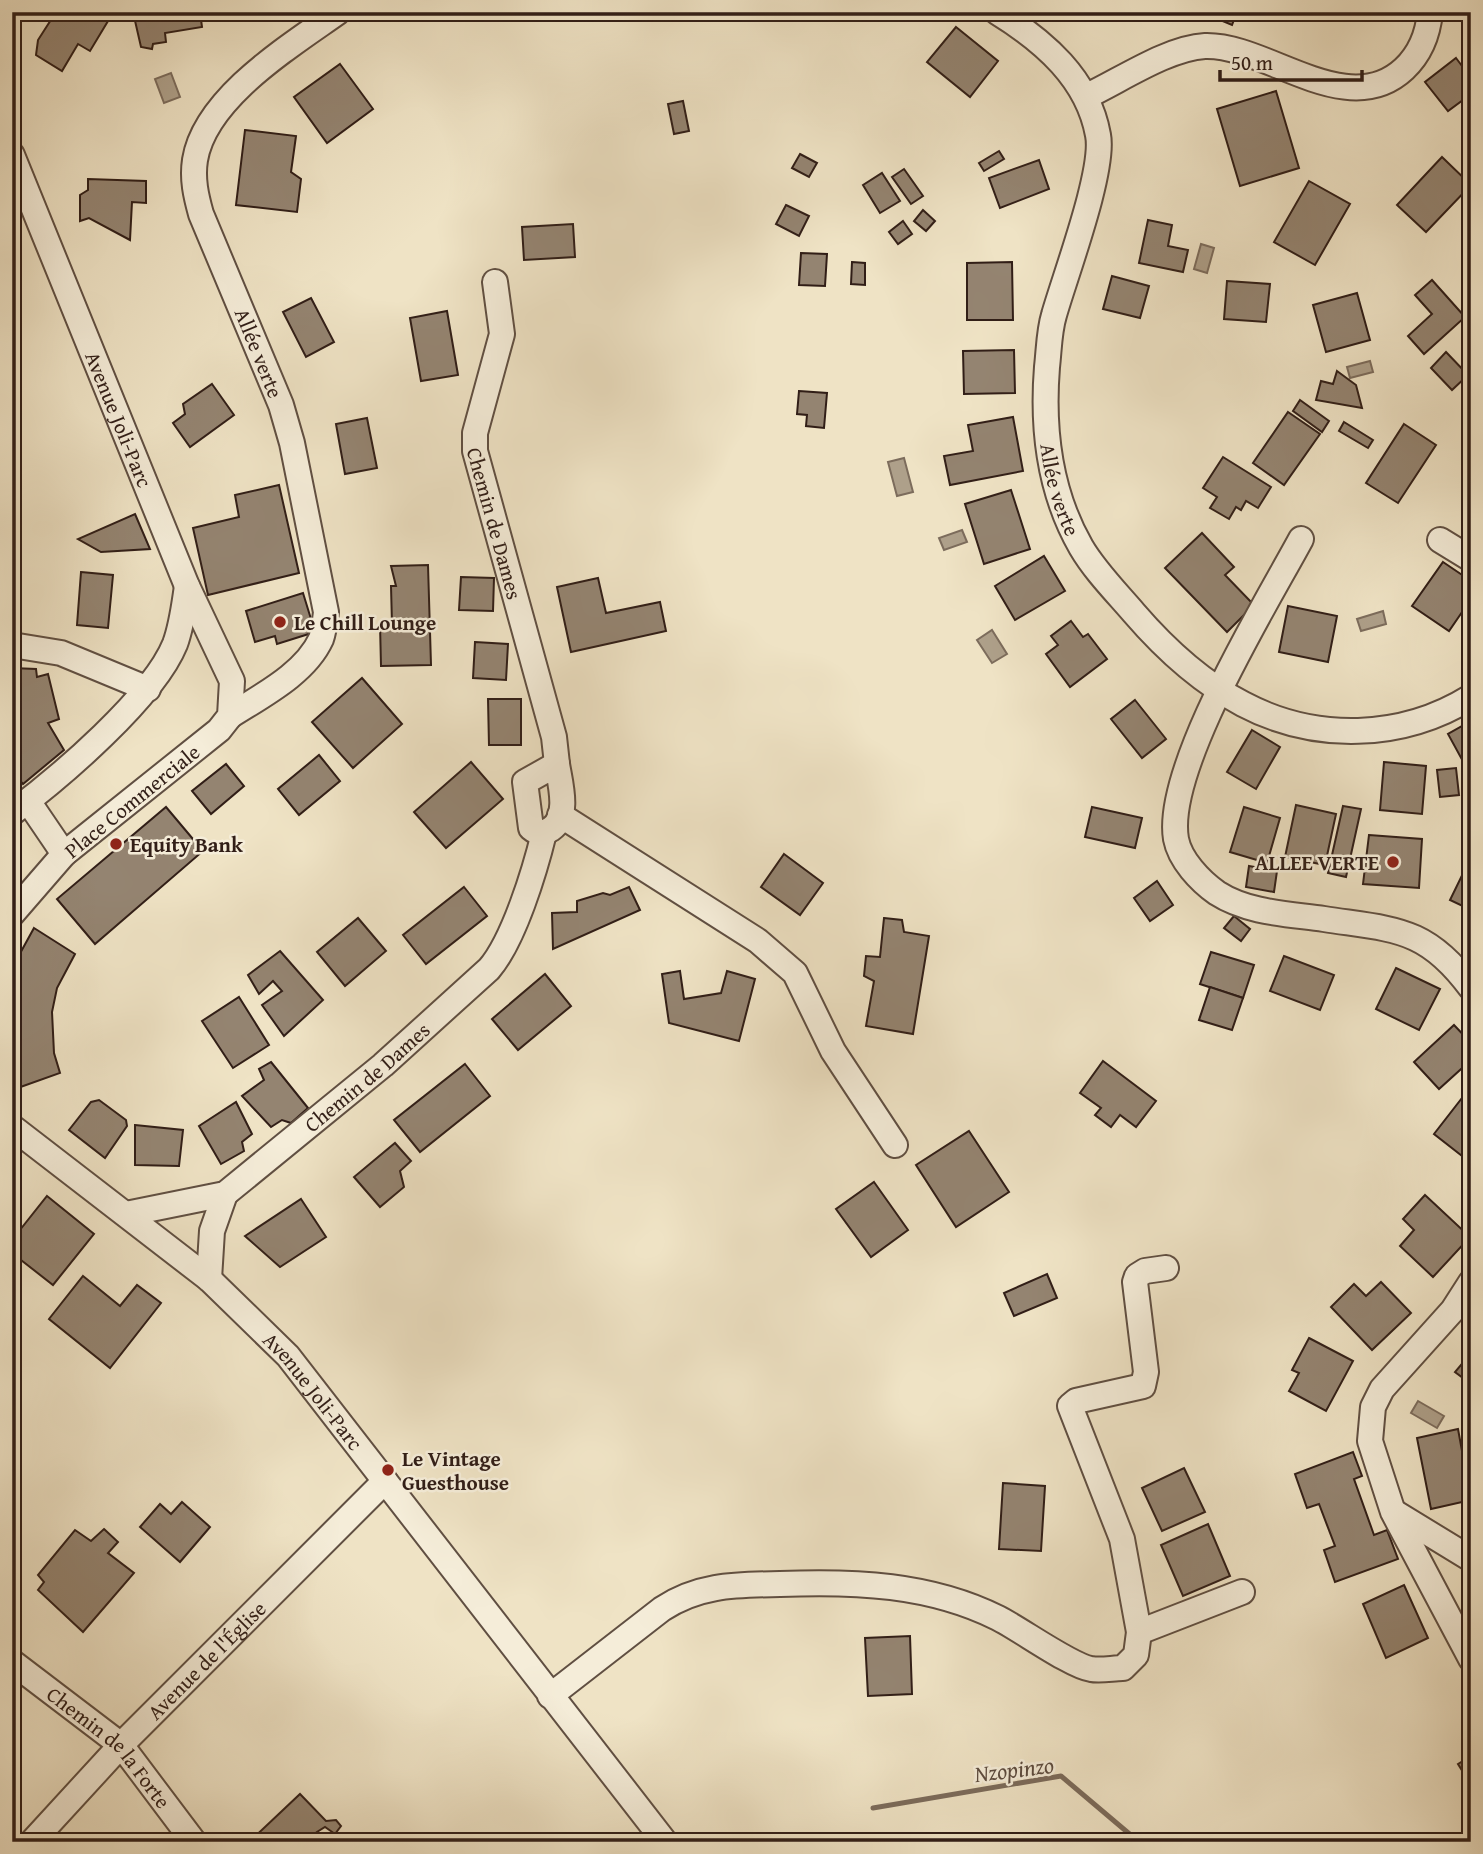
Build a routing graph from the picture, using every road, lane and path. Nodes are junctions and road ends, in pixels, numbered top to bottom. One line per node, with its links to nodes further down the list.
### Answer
1 (338, 12): 15 (street, Allée verte)
2 (997, 12): 4 (street, Allée verte)
3 (1430, 12): 4 (street)
4 (1087, 96): 13 (street, Allée verte)
5 (12, 155): 10 (street, Avenue Joli-Parc)
6 (495, 282): 16 (street, Chemin de Dames)
7 (1301, 539): 13 (street)
8 (1440, 540): 9 (street)
9 (1471, 559)
10 (187, 586): 12 (street); 15 (street, Avenue Joli-Parc)
11 (12, 645): 12 (street)
12 (148, 689): 17 (street)
13 (1219, 692): 14 (street, Allée verte); 21 (street)
14 (1471, 697)
15 (230, 716): 19 (street, Place Commerciale)
16 (557, 764): 18 (street, Chemin de Dames); 18 (street)
17 (20, 807): 19 (street)
18 (552, 824): 23 (street); 24 (street, Chemin de Dames)
19 (64, 854): 20 (street, Place Commerciale)
20 (12, 914)
21 (1471, 988)
22 (12, 1127): 25 (street, Avenue Joli-Parc)
23 (895, 1145)
24 (225, 1194): 25 (street); 27 (street)
25 (126, 1214): 27 (street, Avenue Joli-Parc)
26 (1166, 1268): 33 (street)
27 (209, 1279): 29 (street, Avenue Joli-Parc)
28 (1471, 1282): 30 (street)
29 (385, 1481): 36 (street, Avenue Joli-Parc); 37 (street, Avenue de l'Église)
30 (1393, 1512): 31 (street); 34 (street)
31 (1471, 1559)
32 (1242, 1592): 33 (street)
33 (1139, 1632): 36 (street)
34 (1471, 1659)
35 (12, 1662): 37 (street, Chemin de la Forte)
36 (550, 1696): 40 (street, Avenue Joli-Parc)
37 (121, 1745): 38 (street, Avenue de l'Église); 39 (street, Chemin de la Forte)
38 (32, 1842)
39 (194, 1842)
40 (665, 1842)

